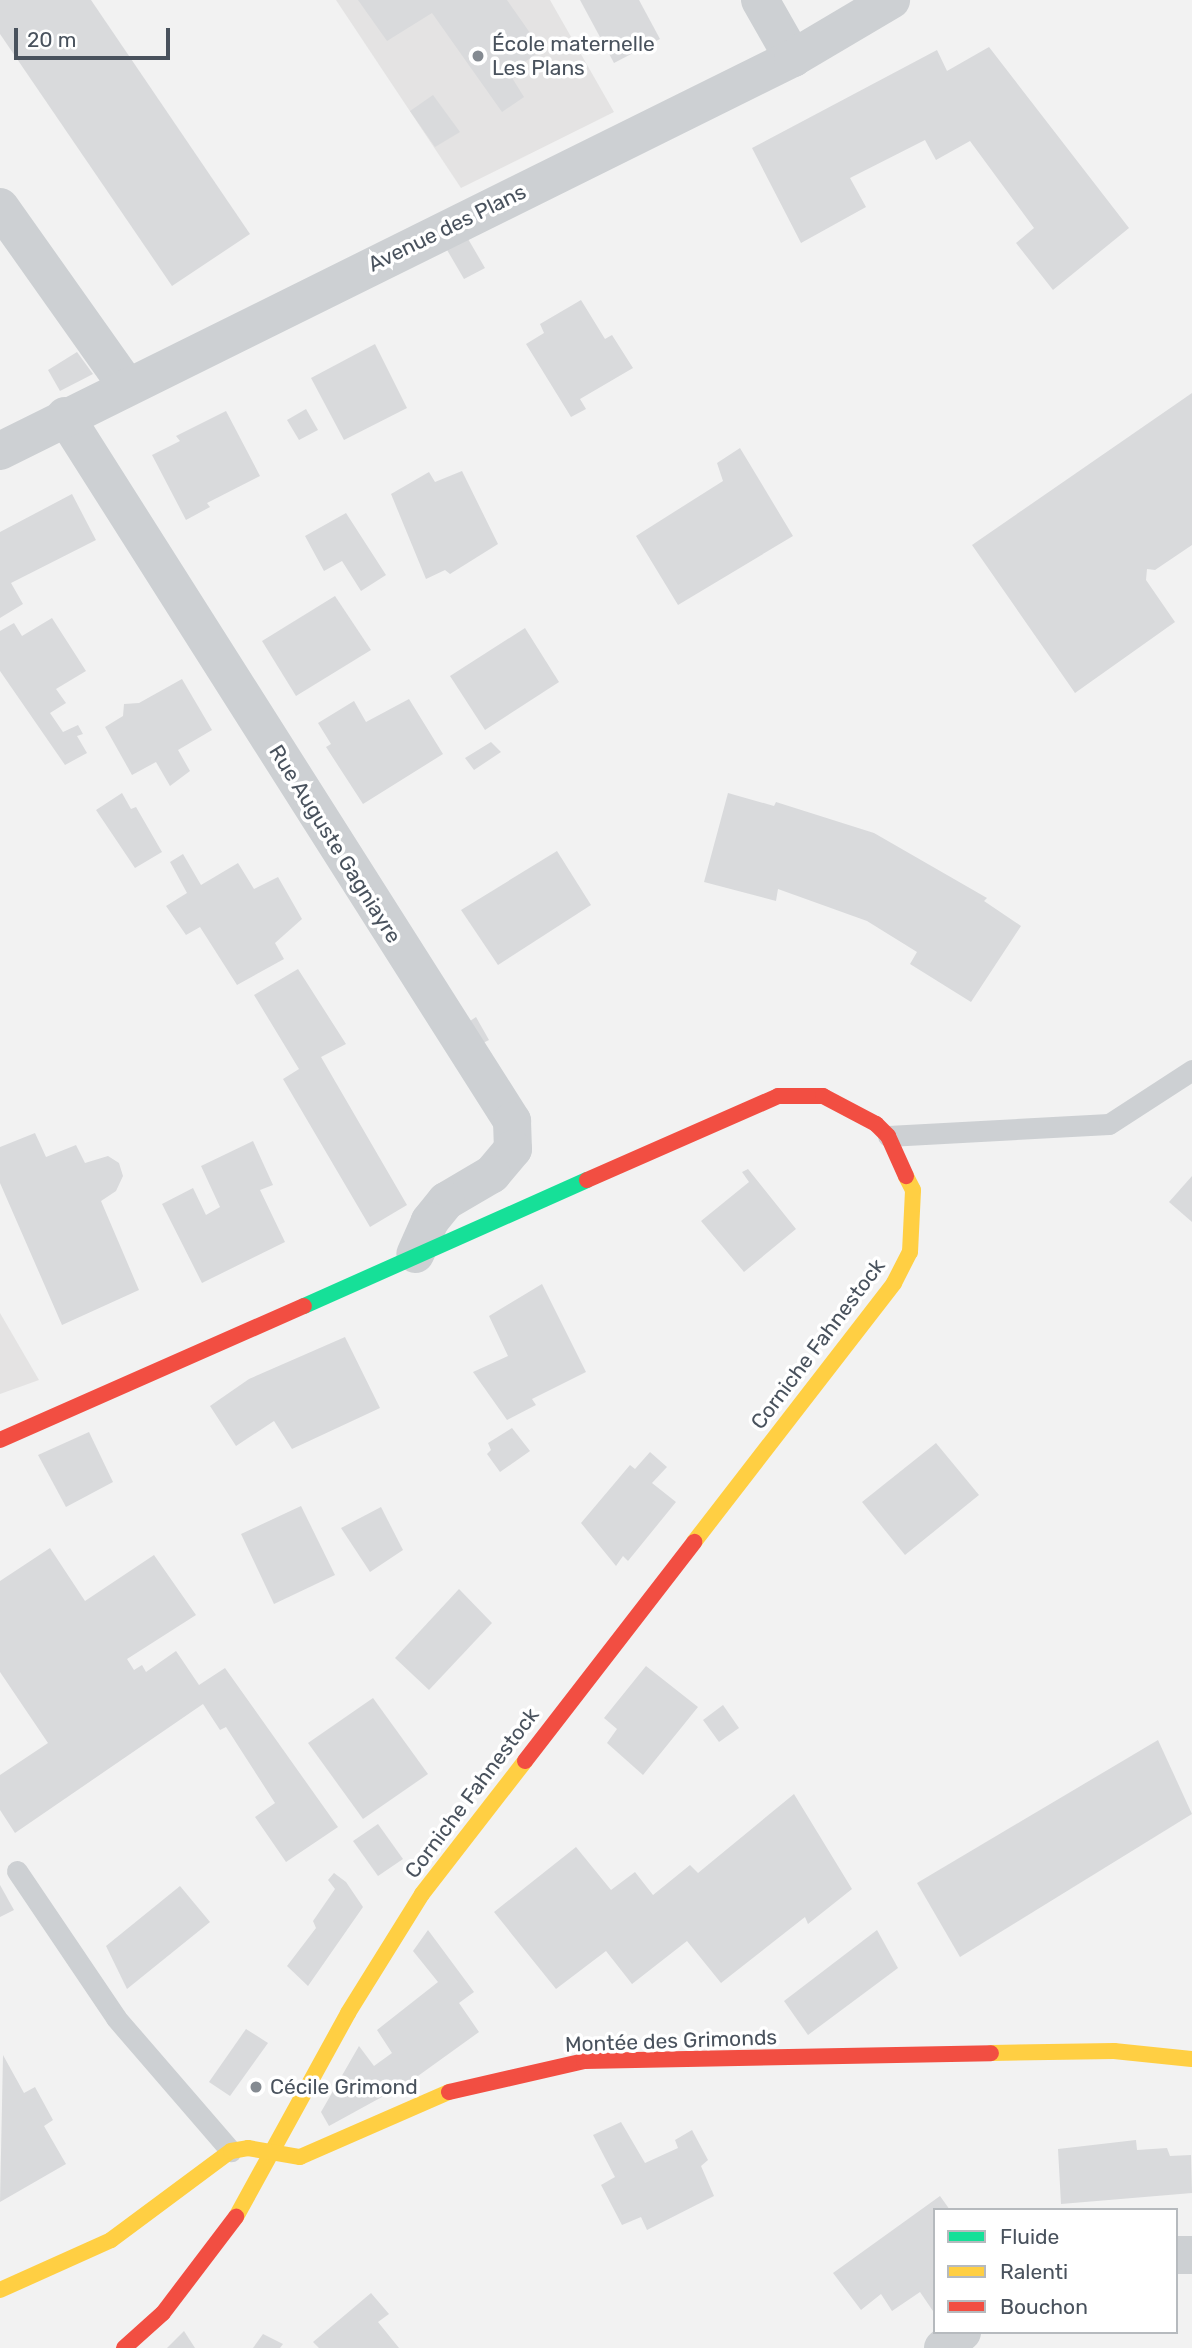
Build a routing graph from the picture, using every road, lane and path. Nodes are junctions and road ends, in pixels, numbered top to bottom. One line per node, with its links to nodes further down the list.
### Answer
1 (760, 0): 3 (street)
2 (891, 0): 3 (street, Avenue des Plans)
3 (793, 58): 5 (street, Avenue des Plans)
4 (0, 207): 5 (street)
5 (126, 385): 6 (street, Avenue des Plans)
6 (65, 416): 7 (street, Avenue des Plans); 10 (street, Rue Auguste Gagniayre)
7 (0, 451)
8 (1192, 1070): 9 (lane)
9 (888, 1136): 10 (main road, Corniche Fahnestock); 15 (main road, Corniche Fahnestock)
10 (415, 1254): 11 (main road, Corniche Fahnestock)
11 (0, 1440)
12 (17, 1871): 14 (lane)
13 (1192, 2059): 15 (main road, Montée des Grimonds)
14 (231, 2151): 15 (main road, Montée des Grimonds); 16 (main road)
15 (271, 2152): 18 (main road, Corniche Fahnestock)
16 (0, 2290)
17 (959, 2334): 19 (street)
18 (124, 2348)
19 (943, 2348)

